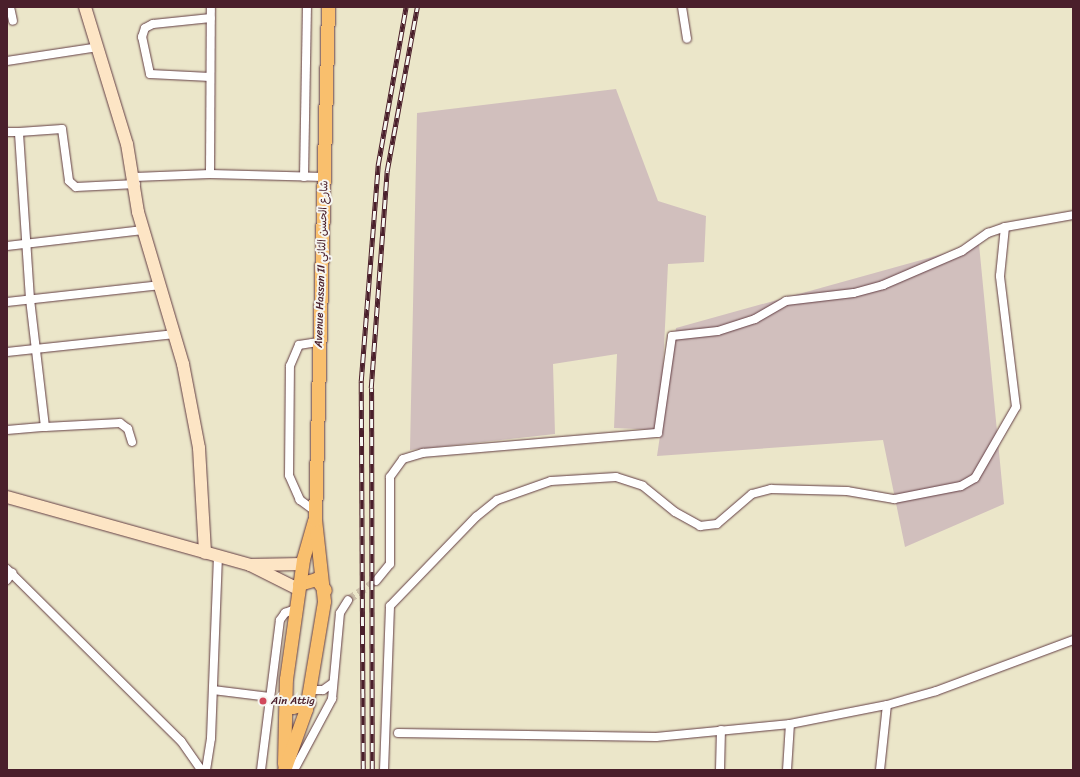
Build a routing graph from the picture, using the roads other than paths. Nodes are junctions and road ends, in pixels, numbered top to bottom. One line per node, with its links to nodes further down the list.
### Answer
1 (10, 7): 8 (street)
2 (84, 7): 10 (street)
3 (210, 7): 7 (street)
4 (307, 7): 16 (street)
5 (328, 7): 17 (main road, Avenue Hassan II شارع الحسن الثاني)
6 (682, 7): 9 (street)
7 (210, 18): 12 (street); 12 (street)
8 (13, 21)
9 (686, 39)
10 (98, 47): 11 (street); 18 (street)
11 (7, 61)
12 (210, 77): 15 (street)
13 (7, 132): 14 (street)
14 (19, 132): 18 (street); 22 (street)
15 (210, 174): 16 (street); 18 (street)
16 (304, 177): 17 (street)
17 (324, 177): 28 (main road, Avenue Hassan II شارع الحسن الثاني)
18 (135, 181): 21 (street)
19 (1073, 215): 20 (street)
20 (1005, 227): 42 (street); 62 (street)
21 (144, 230): 22 (street); 24 (street)
22 (26, 245): 23 (street); 25 (street)
23 (7, 246)
24 (161, 284): 25 (street); 27 (street)
25 (30, 299): 26 (street); 29 (street)
26 (7, 302)
27 (175, 334): 29 (street); 36 (street)
28 (319, 342): 35 (main road, Avenue Hassan II شارع الحسن الثاني); 35 (street)
29 (35, 350): 30 (street); 31 (street)
30 (7, 352)
31 (45, 427): 32 (street); 33 (street)
32 (7, 430)
33 (132, 442)
34 (7, 497): 36 (street)
35 (315, 516): 38 (main road, Avenue Hassan II شارع الحسن الثاني); 44 (main road, Avenue Hassan II شارع الحسن الثاني)
36 (205, 553): 37 (street)
37 (218, 557): 39 (street); 49 (street)
38 (302, 564): 39 (street); 43 (main road, Avenue Hassan II شارع الحسن الثاني)
39 (250, 565): 43 (street)
40 (10, 571): 41 (street); 59 (street)
41 (7, 580)
42 (376, 581)
43 (299, 586): 44 (main road); 46 (main road, Avenue Hassan II شارع الحسن الثاني)
44 (325, 590): 50 (main road, Avenue Hassan II شارع الحسن الثاني)
45 (348, 600): 48 (street)
46 (295, 609): 51 (street); 52 (main road, Avenue Hassan II شارع الحسن الثاني)
47 (1073, 640): 54 (street)
48 (334, 683): 50 (street); 58 (street)
49 (213, 690): 51 (street); 60 (street)
50 (311, 690): 53 (main road, Avenue Hassan II شارع الحسن الثاني)
51 (270, 697): 61 (street)
52 (284, 697): 53 (main road); 58 (main road, Avenue Hassan II شارع الحسن الثاني)
53 (308, 703): 58 (main road, Avenue Hassan II شارع الحسن الثاني)
54 (887, 706): 55 (street); 65 (street)
55 (790, 724): 56 (street); 64 (street)
56 (721, 730): 57 (street); 63 (street)
57 (398, 733)
58 (288, 769)
59 (201, 770)
60 (206, 770)
61 (261, 770)
62 (384, 770)
63 (720, 770)
64 (787, 770)
65 (880, 770)

